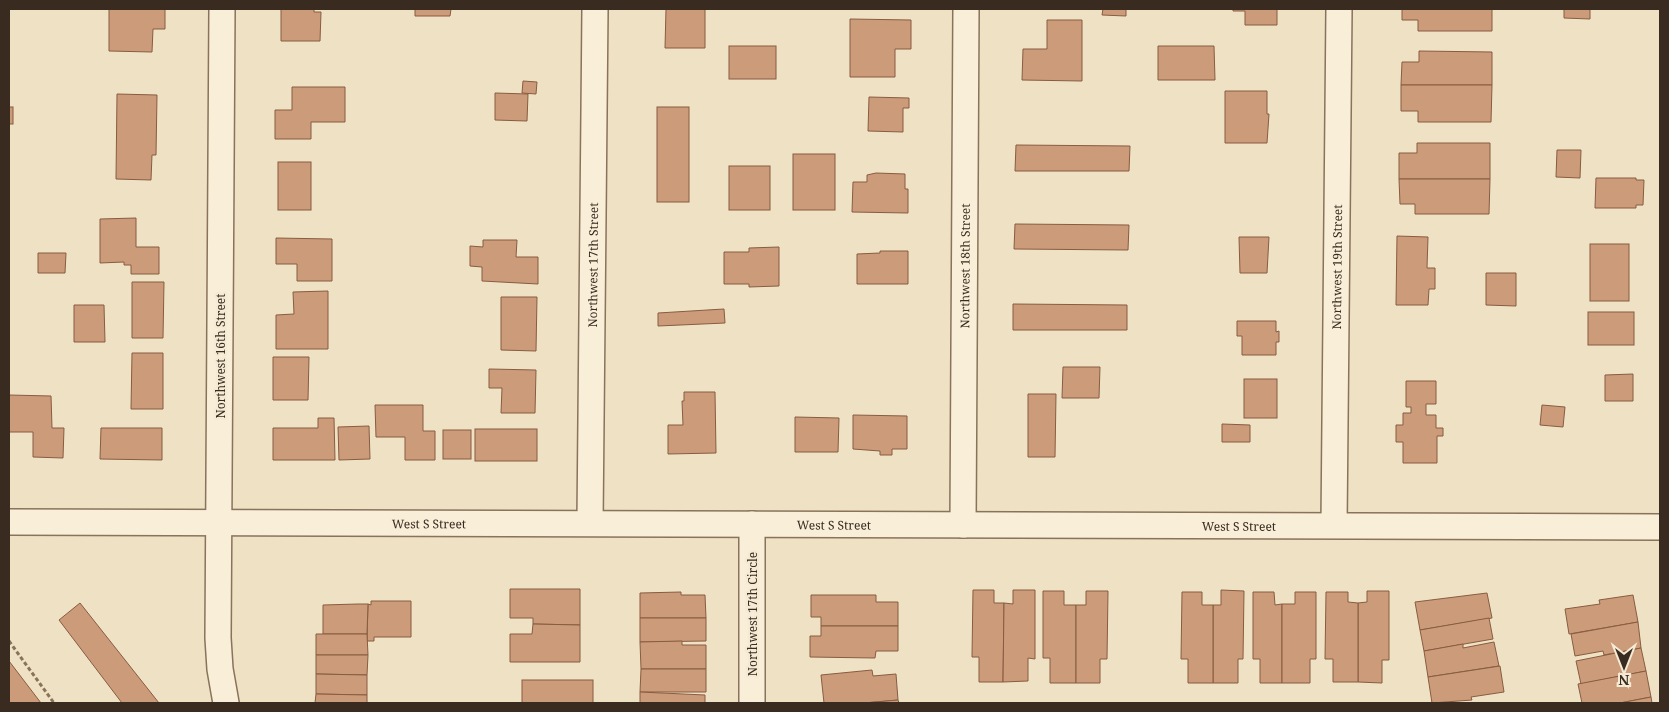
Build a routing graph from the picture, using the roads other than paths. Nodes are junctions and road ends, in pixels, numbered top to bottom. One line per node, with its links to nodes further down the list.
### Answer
1 (222, 9): 6 (street, Northwest 16th Street)
2 (595, 9): 7 (street, Northwest 17th Street)
3 (966, 9): 9 (street, Northwest 18th Street)
4 (1339, 9): 10 (street, Northwest 19th Street)
5 (9, 522): 6 (street, West S Street)
6 (219, 523): 7 (street, West S Street); 12 (street, Northwest 16th Street)
7 (590, 523): 8 (street, West S Street)
8 (752, 524): 9 (street, West S Street); 13 (street, Northwest 17th Circle)
9 (963, 525): 10 (street, West S Street)
10 (1334, 525): 11 (street, West S Street)
11 (1660, 527)
12 (226, 703)
13 (752, 703)

